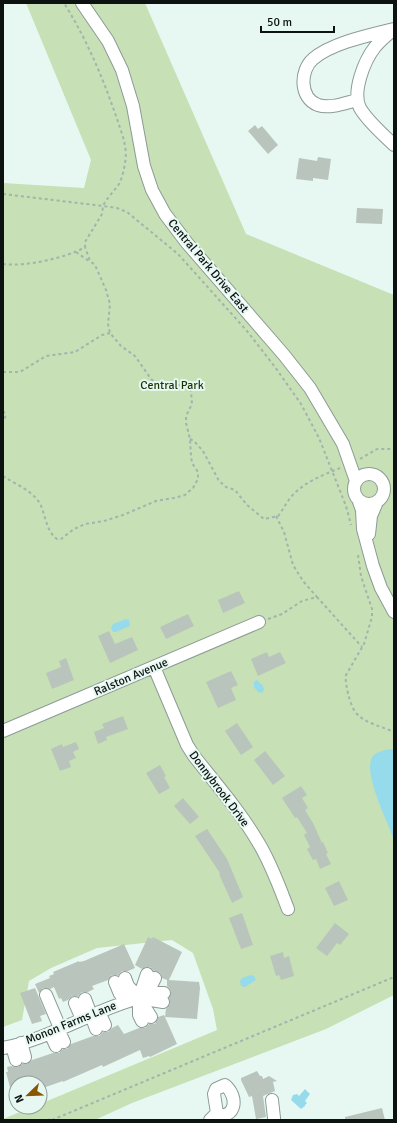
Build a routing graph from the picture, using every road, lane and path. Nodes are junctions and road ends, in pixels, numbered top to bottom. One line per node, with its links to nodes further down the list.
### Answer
1 (64, 3): 7 (path)
2 (82, 3): 17 (street, Central Park Drive East)
3 (394, 29): 4 (street); 4 (street)
4 (357, 100): 5 (street)
5 (394, 145)
6 (3, 194): 7 (path)
7 (103, 206): 8 (path); 20 (path)
8 (85, 247): 9 (path); 10 (path)
9 (76, 252): 10 (path); 11 (path)
10 (90, 261): 12 (path)
11 (3, 264)
12 (110, 333): 13 (path); 16 (path)
13 (3, 372)
14 (3, 411): 15 (path)
15 (3, 422)
16 (190, 439): 22 (path); 26 (path)
17 (343, 444): 21 (street, Central Park Drive East); 23 (street, Central Park Drive East)
18 (394, 449): 19 (path)
19 (360, 459)
20 (332, 471): 26 (path); 27 (path)
21 (372, 474): 23 (street); 25 (street, Central Park Drive East)
22 (3, 476)
23 (356, 481): 24 (street, Central Park Drive East)
24 (358, 499): 25 (street); 28 (street, Central Park Drive East)
25 (377, 502): 28 (street, Central Park Drive East)
26 (276, 516): 30 (path)
27 (351, 525)
28 (367, 543): 31 (street, Central Park Drive East)
29 (358, 552): 33 (path)
30 (318, 597): 32 (path); 33 (path)
31 (394, 612)
32 (259, 622): 34 (street, Ralston Avenue)
33 (362, 647): 36 (path)
34 (154, 667): 35 (street, Ralston Avenue); 37 (street, Donnybrook Drive)
35 (3, 731)
36 (394, 732)
37 (288, 909)
38 (151, 976): 42 (street)
39 (394, 977): 53 (path)
40 (120, 980): 42 (street)
41 (46, 995): 48 (street)
42 (139, 998): 43 (street); 45 (street, Monon Farms Lane); 46 (street)
43 (163, 998)
44 (80, 1001): 45 (street)
45 (91, 1015): 47 (street); 48 (street, Monon Farms Lane)
46 (146, 1019)
47 (101, 1027)
48 (56, 1030): 49 (street); 50 (street, Monon Farms Lane)
49 (60, 1044)
50 (12, 1046): 51 (street)
51 (21, 1058)
52 (272, 1100): 56 (street)
53 (62, 1116): 54 (path); 55 (path)
54 (47, 1120)
55 (52, 1120)
56 (274, 1120)

